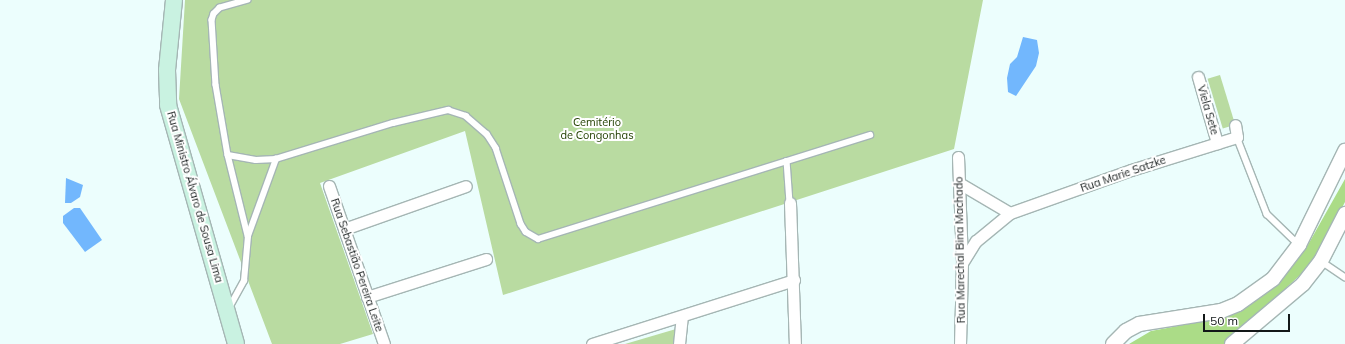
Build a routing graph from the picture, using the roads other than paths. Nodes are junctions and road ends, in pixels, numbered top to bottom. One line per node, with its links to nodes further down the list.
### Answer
1 (174, 0): 28 (main road, Rua Ministro Álvaro de Sousa Lima)
2 (248, 0): 9 (lane)
3 (1198, 77): 7 (street, Viela Sete)
4 (1235, 125): 6 (street)
5 (870, 135): 12 (lane)
6 (1237, 137): 7 (street, Rua Marie Satzke); 21 (lane)
7 (1218, 143): 17 (street, Rua Marie Satzke)
8 (1345, 151): 21 (street)
9 (228, 155): 11 (lane); 20 (lane)
10 (958, 156): 13 (street, Rua Marechal Bina Machado)
11 (276, 159): 12 (lane); 20 (lane)
12 (787, 161): 16 (lane)
13 (959, 184): 17 (street); 24 (street, Rua Marechal Bina Machado)
14 (329, 186): 19 (street, Rua Sebastião Pereira Leite)
15 (466, 186): 19 (street)
16 (790, 203): 26 (street)
17 (1010, 213): 24 (street, Rua Marie Satzke)
18 (1345, 214): 23 (street)
19 (344, 229): 27 (street, Rua Sebastião Pereira Leite)
20 (248, 236): 28 (lane)
21 (1299, 245): 36 (street)
22 (486, 259): 27 (street)
23 (1321, 261): 25 (lane); 37 (street)
24 (962, 263): 35 (street, Rua Marechal Bina Machado)
25 (1345, 277)
26 (794, 280): 29 (street); 34 (street)
27 (367, 297): 31 (street, Rua Sebastião Pereira Leite)
28 (228, 310): 30 (main road, Rua Ministro Álvaro de Sousa Lima)
29 (682, 316): 32 (street); 33 (street)
30 (236, 344)
31 (384, 344)
32 (592, 344)
33 (679, 344)
34 (794, 344)
35 (960, 344)
36 (1113, 344)
37 (1232, 344)

